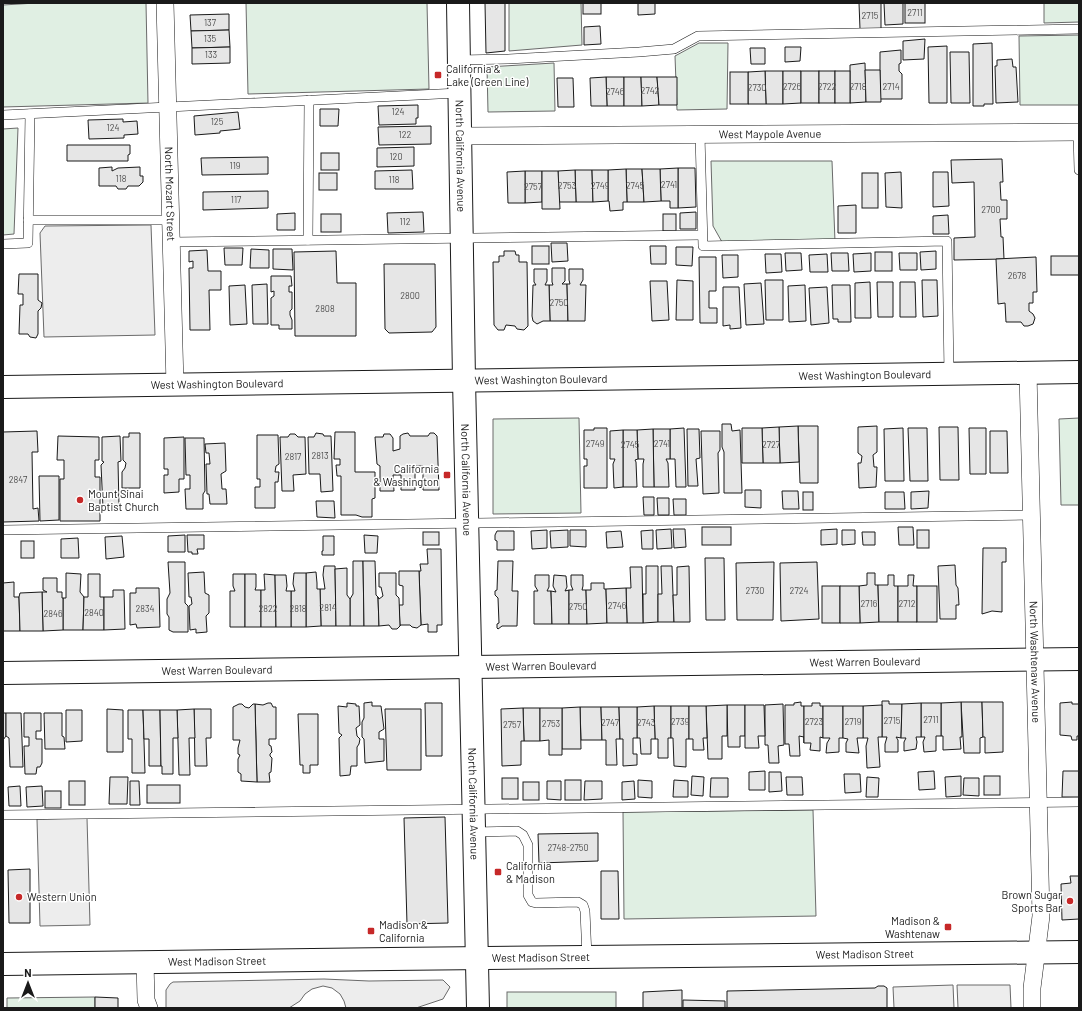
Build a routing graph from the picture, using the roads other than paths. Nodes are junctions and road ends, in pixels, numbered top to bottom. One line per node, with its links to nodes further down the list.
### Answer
1 (165, 3): 7 (street, North Mozart Street)
2 (458, 3): 4 (street, North California Avenue)
3 (1079, 28): 4 (lane)
4 (459, 60): 5 (street, North California Avenue)
5 (459, 93): 6 (lane); 12 (street, North California Avenue)
6 (309, 100): 7 (lane); 18 (lane)
7 (169, 107): 8 (lane); 15 (street, North Mozart Street)
8 (30, 114): 9 (lane); 14 (lane)
9 (3, 115)
10 (1079, 132): 11 (street, West Maypole Avenue); 13 (lane)
11 (700, 135): 12 (street, West Maypole Avenue); 16 (lane)
12 (460, 136): 17 (street, North California Avenue)
13 (1079, 170)
14 (28, 220): 15 (lane); 20 (lane)
15 (171, 220): 19 (street, North Mozart Street)
16 (702, 235): 17 (lane); 23 (lane)
17 (463, 238): 18 (lane); 24 (street, North California Avenue)
18 (308, 240): 19 (lane)
19 (172, 242): 25 (street, North Mozart Street)
20 (3, 244)
21 (1028, 372): 22 (street, West Washington Boulevard); 23 (street, West Washington Boulevard); 27 (street, North Washtenaw Avenue)
22 (1079, 372)
23 (949, 374): 24 (street, West Washington Boulevard)
24 (464, 380): 25 (street, West Washington Boulevard); 28 (street, North California Avenue)
25 (174, 384): 26 (street, West Washington Boulevard)
26 (3, 387)
27 (1032, 514): 28 (lane); 30 (street, North Washtenaw Avenue)
28 (467, 523): 29 (lane); 32 (street, North California Avenue)
29 (3, 530)
30 (1035, 659): 31 (street, West Warren Boulevard); 32 (street, West Warren Boulevard); 34 (street, North Washtenaw Avenue)
31 (1079, 659)
32 (471, 667): 33 (street, West Warren Boulevard); 36 (street, North California Avenue)
33 (3, 673)
34 (1038, 802): 35 (lane); 36 (lane); 39 (street, North Washtenaw Avenue)
35 (1079, 802)
36 (474, 809): 37 (lane); 38 (street, North California Avenue)
37 (3, 815)
38 (474, 832): 41 (lane); 42 (street, North California Avenue)
39 (1036, 952): 40 (street, West Madison Street); 41 (street, West Madison Street); 47 (street, North Washtenaw Avenue)
40 (1079, 952)
41 (587, 957): 42 (street, West Madison Street)
42 (477, 958): 43 (street, West Madison Street); 46 (street, North California Avenue)
43 (145, 962): 44 (street, West Madison Street); 45 (street)
44 (3, 964)
45 (149, 1008)
46 (478, 1008)
47 (1032, 1008)

